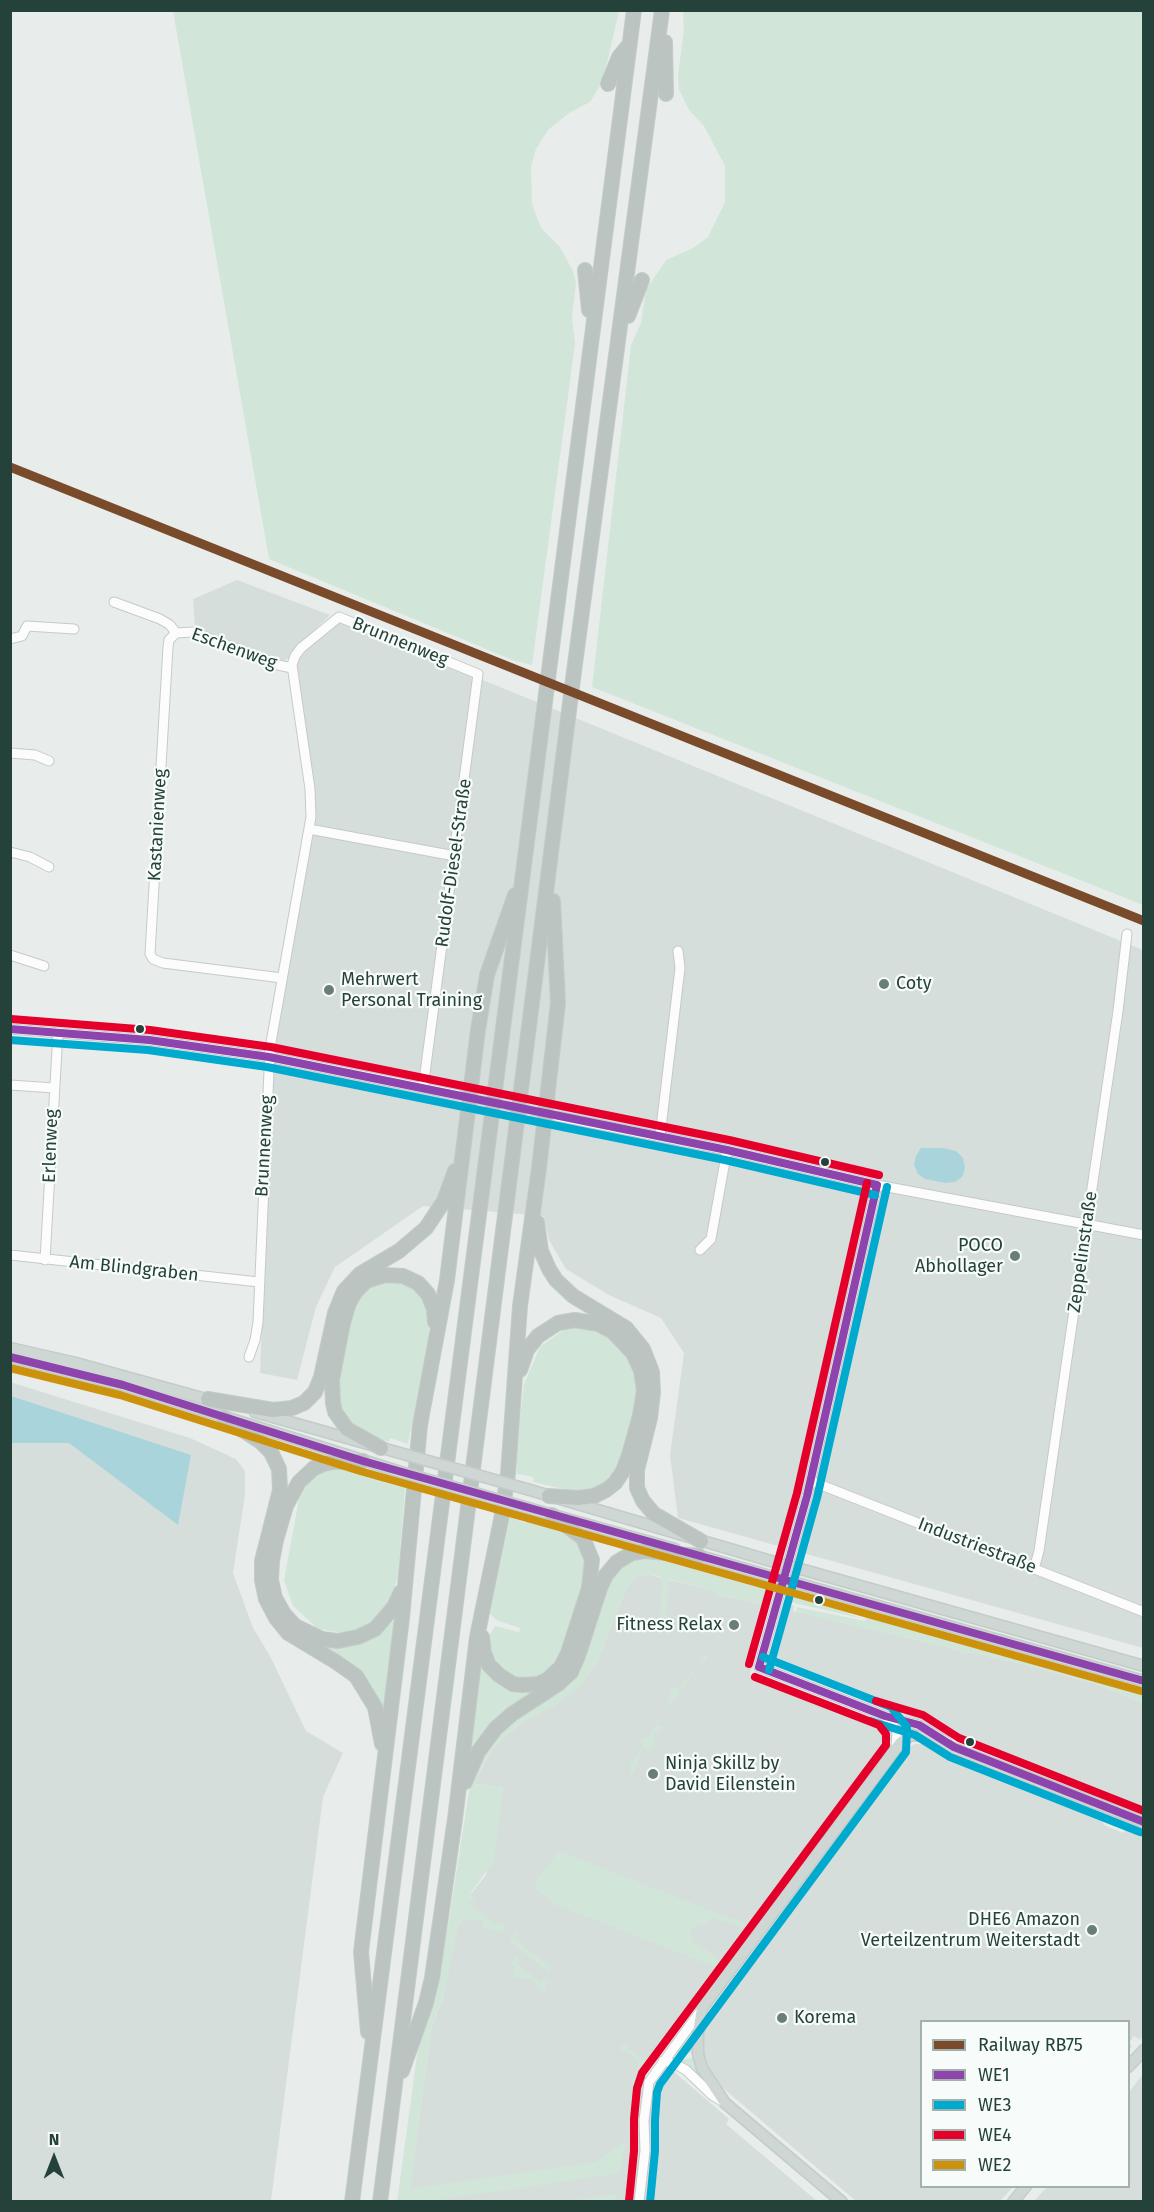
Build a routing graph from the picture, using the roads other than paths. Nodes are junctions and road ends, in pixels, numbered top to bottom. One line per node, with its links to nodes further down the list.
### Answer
1 (634, 10): 3 (highway)
2 (664, 10): 5 (highway); 8 (highway)
3 (630, 44): 4 (highway); 9 (highway)
4 (608, 84)
5 (666, 93)
6 (585, 270): 9 (highway)
7 (642, 280): 8 (highway)
8 (619, 340): 21 (highway)
9 (590, 354): 23 (highway)
10 (114, 602): 12 (street)
11 (74, 629): 13 (street)
12 (176, 633): 14 (street, Eschenweg); 28 (street, Kastanienweg)
13 (10, 639)
14 (292, 669): 15 (street, Brunnenweg); 18 (street, Brunnenweg)
15 (478, 674): 20 (street, Rudolf-Diesel-Straße)
16 (10, 753): 17 (street)
17 (49, 761)
18 (309, 829): 20 (street); 28 (street, Brunnenweg)
19 (10, 852): 22 (street)
20 (455, 856): 34 (street, Rudolf-Diesel-Straße)
21 (552, 859): 40 (highway); 79 (highway)
22 (49, 867)
23 (524, 871): 37 (highway); 76 (highway)
24 (1127, 934): 42 (street, Zeppelinstraße)
25 (678, 951): 38 (street)
26 (10, 955): 27 (street)
27 (44, 966)
28 (282, 978): 31 (street, Brunnenweg)
29 (10, 1029): 30 (street)
30 (58, 1032): 31 (street); 33 (street, Erlenweg)
31 (269, 1057): 34 (street); 47 (street, Brunnenweg)
32 (10, 1085): 33 (street)
33 (54, 1088): 46 (street, Erlenweg)
34 (423, 1088): 35 (street)
35 (458, 1095)
36 (556, 1116): 38 (street)
37 (466, 1125): 51 (highway); 52 (highway)
38 (660, 1136): 39 (street)
39 (728, 1150): 41 (street); 44 (street)
40 (539, 1168): 53 (highway); 60 (highway)
41 (877, 1185): 42 (street); 57 (street)
42 (1087, 1224): 43 (street); 62 (street, Zeppelinstraße)
43 (1143, 1235)
44 (700, 1250)
45 (10, 1255): 46 (street, Am Blindgraben)
46 (45, 1260): 47 (street, Am Blindgraben)
47 (259, 1282): 50 (street, Brunnenweg)
48 (10, 1348): 52 (main road)
49 (10, 1357): 54 (main road)
50 (249, 1357)
51 (431, 1367): 55 (highway); 63 (highway)
52 (208, 1399): 55 (main road)
53 (513, 1401): 58 (highway); 64 (highway)
54 (224, 1418): 56 (main road); 71 (highway)
55 (381, 1448): 58 (main road, bridge)
56 (363, 1461): 59 (main road, bridge); 63 (highway)
57 (811, 1481): 62 (street, Industriestraße); 68 (street)
58 (549, 1496): 60 (main road)
59 (552, 1515): 61 (main road); 64 (highway)
60 (701, 1541): 66 (main road, bridge)
61 (699, 1556): 67 (main road, bridge); 72 (highway)
62 (1034, 1569): 65 (street, Industriestraße)
63 (406, 1576): 71 (highway)
64 (487, 1592): 72 (highway)
65 (1143, 1612)
66 (1143, 1666)
67 (1143, 1681)
68 (885, 1716): 69 (street); 70 (street)
69 (954, 1747): 70 (main road); 73 (main road)
70 (896, 1749): 74 (main road)
71 (383, 1778): 76 (highway)
72 (455, 1819): 79 (highway)
73 (1143, 1822)
74 (702, 2008): 77 (street); 80 (main road)
75 (1143, 2050): 78 (main road)
76 (371, 2055): 82 (highway)
77 (663, 2061): 80 (street); 84 (street)
78 (1130, 2065)
79 (393, 2093): 83 (highway)
80 (725, 2103): 85 (main road)
81 (1025, 2188): 86 (main road)
82 (352, 2202)
83 (380, 2202)
84 (639, 2202)
85 (842, 2202)
86 (1013, 2202)

